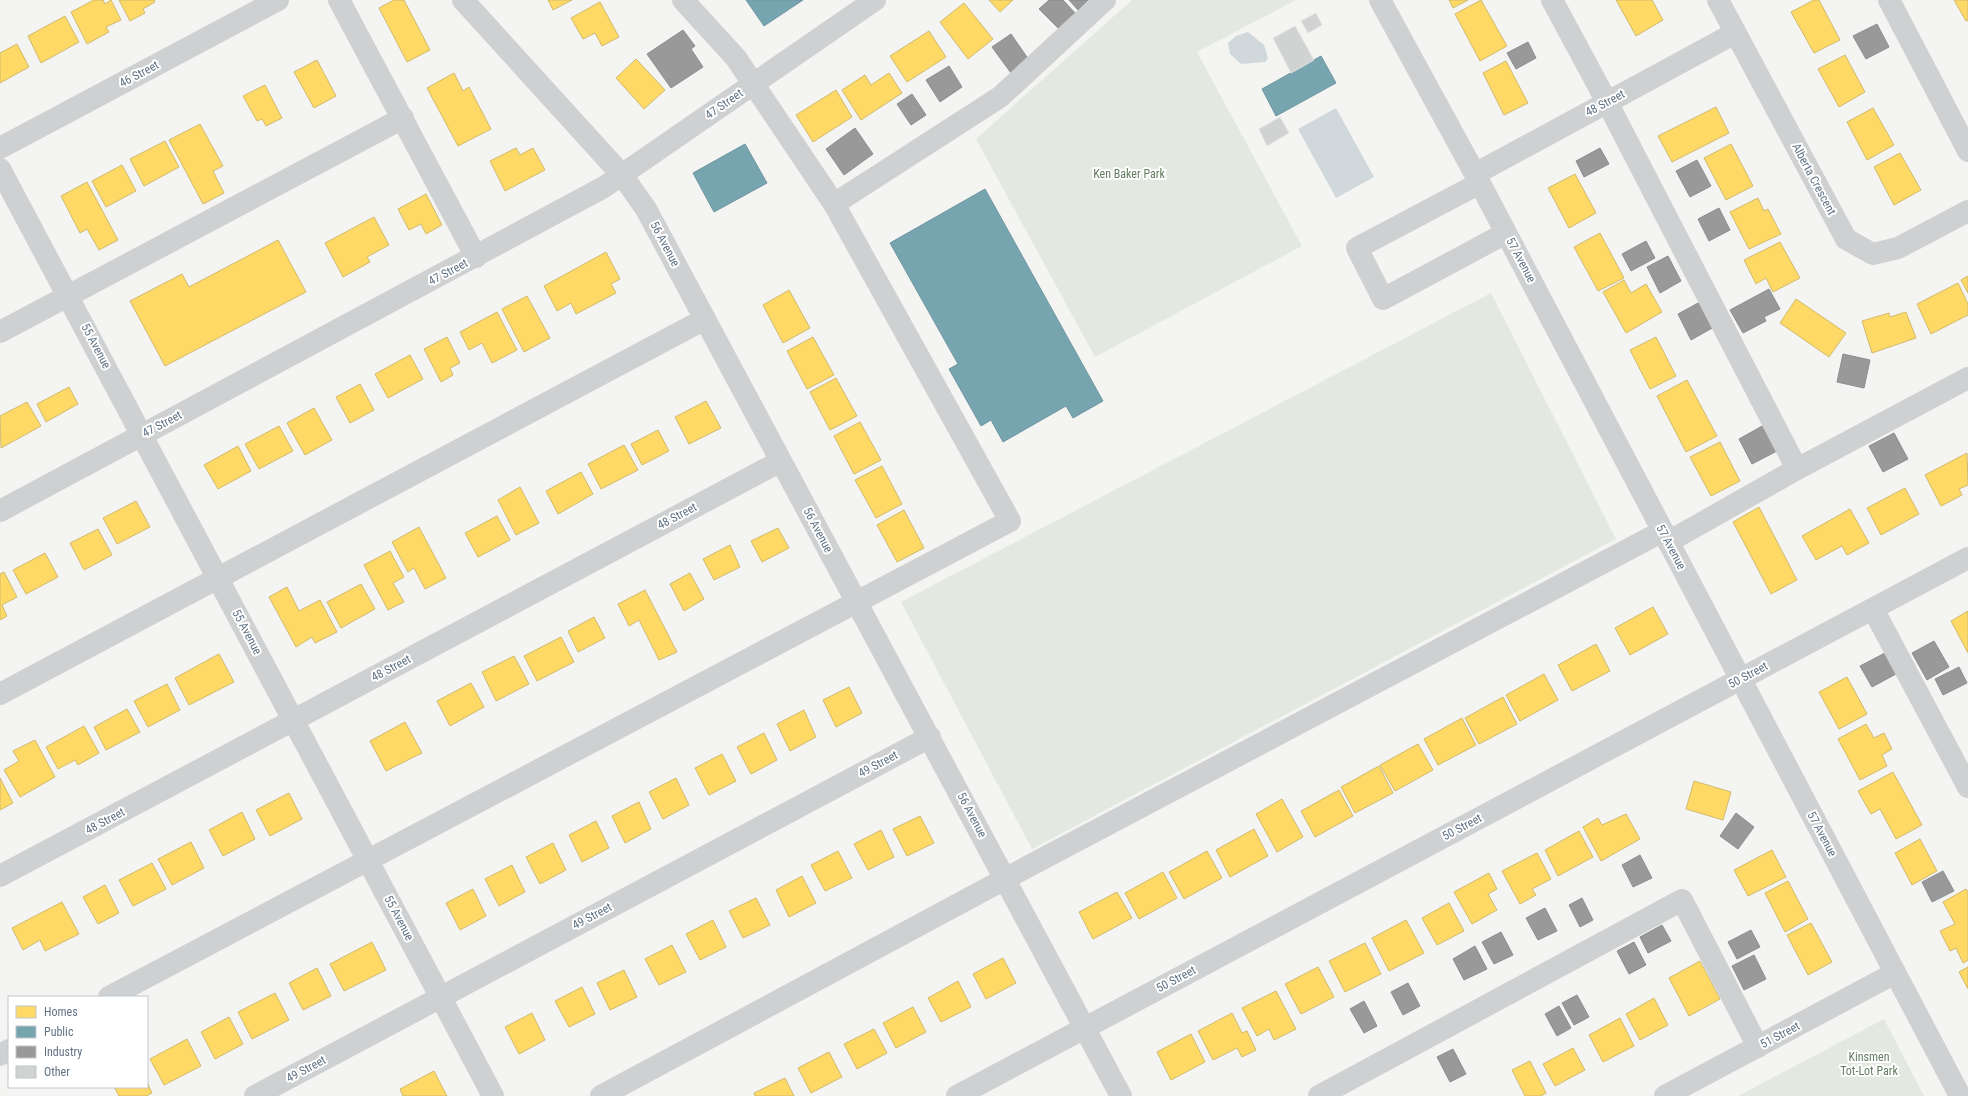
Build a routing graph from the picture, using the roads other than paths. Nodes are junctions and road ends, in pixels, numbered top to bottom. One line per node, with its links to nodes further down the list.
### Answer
1 (278, 0): 15 (street, 46 Street)
2 (339, 0): 14 (street)
3 (462, 0): 18 (street, 56 Avenue)
4 (683, 0): 12 (street)
5 (875, 0): 12 (street, 47 Street)
6 (1105, 0): 20 (street)
7 (1380, 0): 19 (street, 57 Avenue)
8 (1552, 0): 13 (street)
9 (1718, 0): 11 (street, Alberta Crescent)
10 (1889, 0): 16 (street)
11 (1735, 33): 13 (street, 48 Street); 21 (street, Alberta Crescent)
12 (754, 83): 18 (street, 47 Street); 20 (street)
13 (1607, 102): 19 (street, 48 Street); 30 (street)
14 (403, 118): 23 (street); 24 (street)
15 (0, 148)
16 (1968, 151)
17 (0, 169): 24 (street, 55 Avenue)
18 (622, 175): 23 (street, 47 Street); 25 (street, 56 Avenue)
19 (1478, 178): 22 (street, 57 Avenue); 22 (street, 48 Street)
20 (834, 204): 35 (street)
21 (1968, 211)
22 (1506, 233): 32 (street, 57 Avenue)
23 (476, 257): 28 (street, 47 Street)
24 (68, 296): 26 (street); 28 (street, 55 Avenue)
25 (705, 319): 29 (street, 56 Avenue); 34 (street)
26 (0, 332)
27 (1968, 378): 30 (street)
28 (144, 434): 31 (street, 47 Street); 34 (street, 55 Avenue)
29 (781, 461): 35 (street, 56 Avenue); 39 (street, 48 Street)
30 (1797, 470): 32 (street)
31 (0, 510)
32 (1666, 536): 37 (street, 57 Avenue); 44 (street)
33 (1968, 558): 36 (street, 50 Street)
34 (218, 578): 38 (street); 39 (street, 55 Avenue)
35 (857, 601): 40 (street, 56 Avenue); 42 (street)
36 (1873, 609): 37 (street, 50 Street); 41 (street)
37 (1741, 679): 45 (street, 57 Avenue); 48 (street, 50 Street)
38 (0, 694)
39 (293, 720): 42 (street, 55 Avenue); 43 (street, 48 Street)
40 (930, 737): 44 (street, 56 Avenue); 47 (street, 49 Street)
41 (1968, 787)
42 (367, 859): 46 (street); 47 (street, 55 Avenue)
43 (0, 876)
44 (1006, 879): 48 (street, 56 Avenue); 53 (street)
45 (1895, 973): 49 (street, 51 Street); 58 (street, 57 Avenue)
46 (111, 996)
47 (441, 997): 51 (street, 49 Street); 52 (street, 55 Avenue)
48 (1086, 1028): 54 (street, 50 Street); 55 (street, 56 Avenue)
49 (1758, 1047): 50 (street, 51 Street); 56 (street)
50 (1689, 1090): 57 (street, 51 Street)
51 (255, 1096)
52 (493, 1096)
53 (600, 1096)
54 (957, 1096)
55 (1122, 1096)
56 (1319, 1096)
57 (1665, 1096)
58 (1960, 1096)

